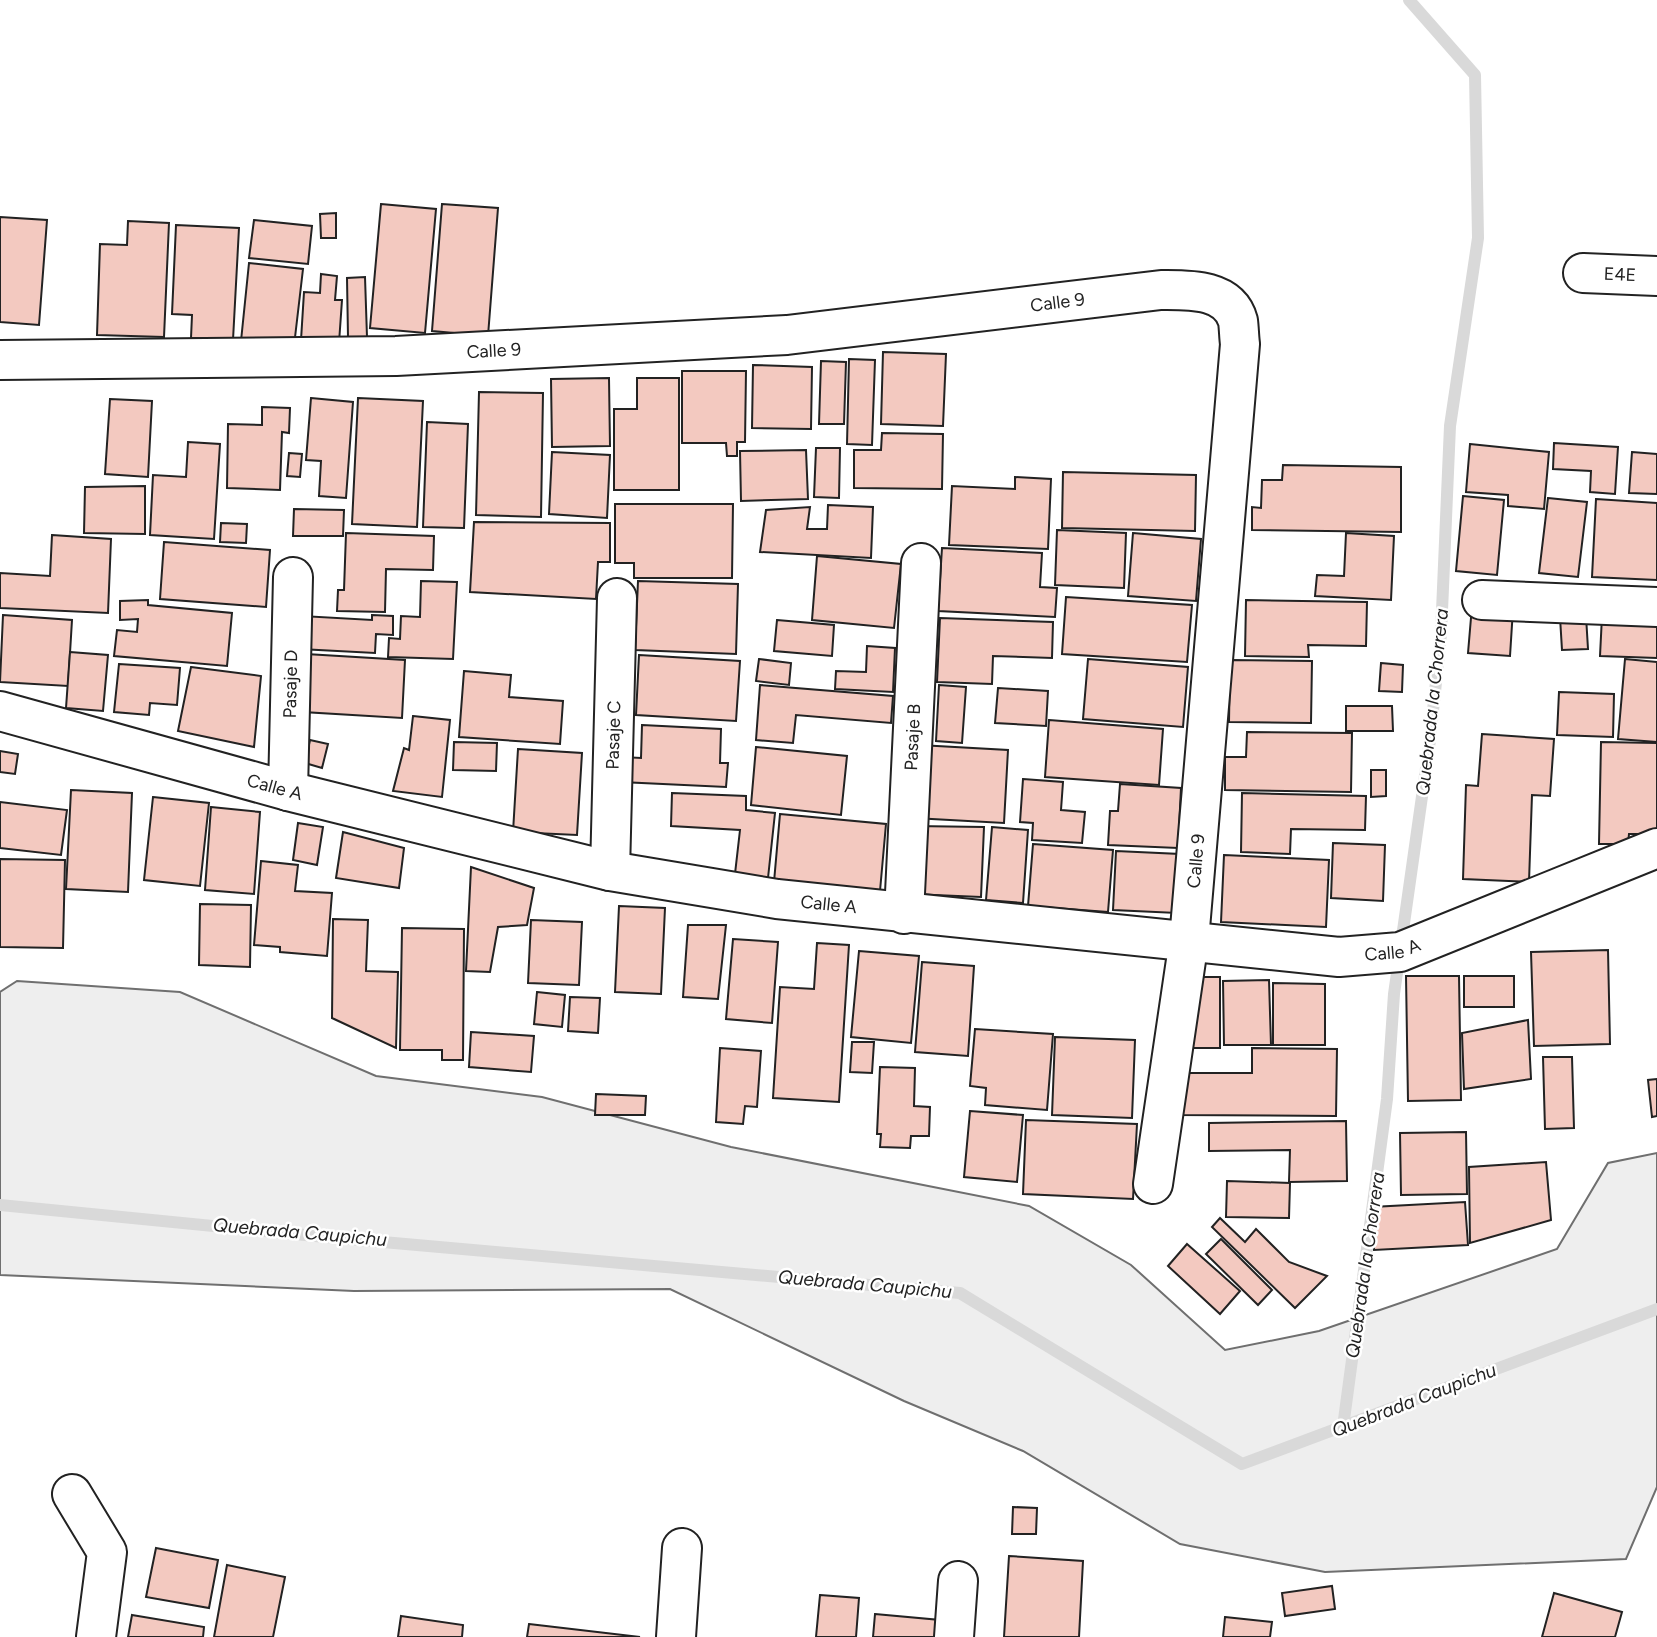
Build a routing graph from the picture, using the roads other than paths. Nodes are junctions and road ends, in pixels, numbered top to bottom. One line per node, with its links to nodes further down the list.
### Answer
1 (1583, 274): 2 (street, E4E)
2 (1657, 276)
3 (0, 360): 14 (street, Calle 9)
4 (921, 563): 13 (street, Pasaje B)
5 (293, 577): 10 (street, Pasaje D)
6 (617, 598): 12 (street, Pasaje C)
7 (1482, 600): 8 (street)
8 (1657, 607)
9 (0, 711): 10 (street, Calle A)
10 (288, 791): 12 (street, Calle A)
11 (1657, 848): 14 (street, Calle A)
12 (610, 871): 13 (street, Calle A)
13 (904, 914): 14 (street, Calle A)
14 (1189, 940): 15 (street, Calle 9)
15 (1153, 1184)
16 (72, 1494): 19 (street)
17 (682, 1548): 20 (street)
18 (958, 1581): 21 (street)
19 (96, 1637)
20 (676, 1637)
21 (954, 1637)

